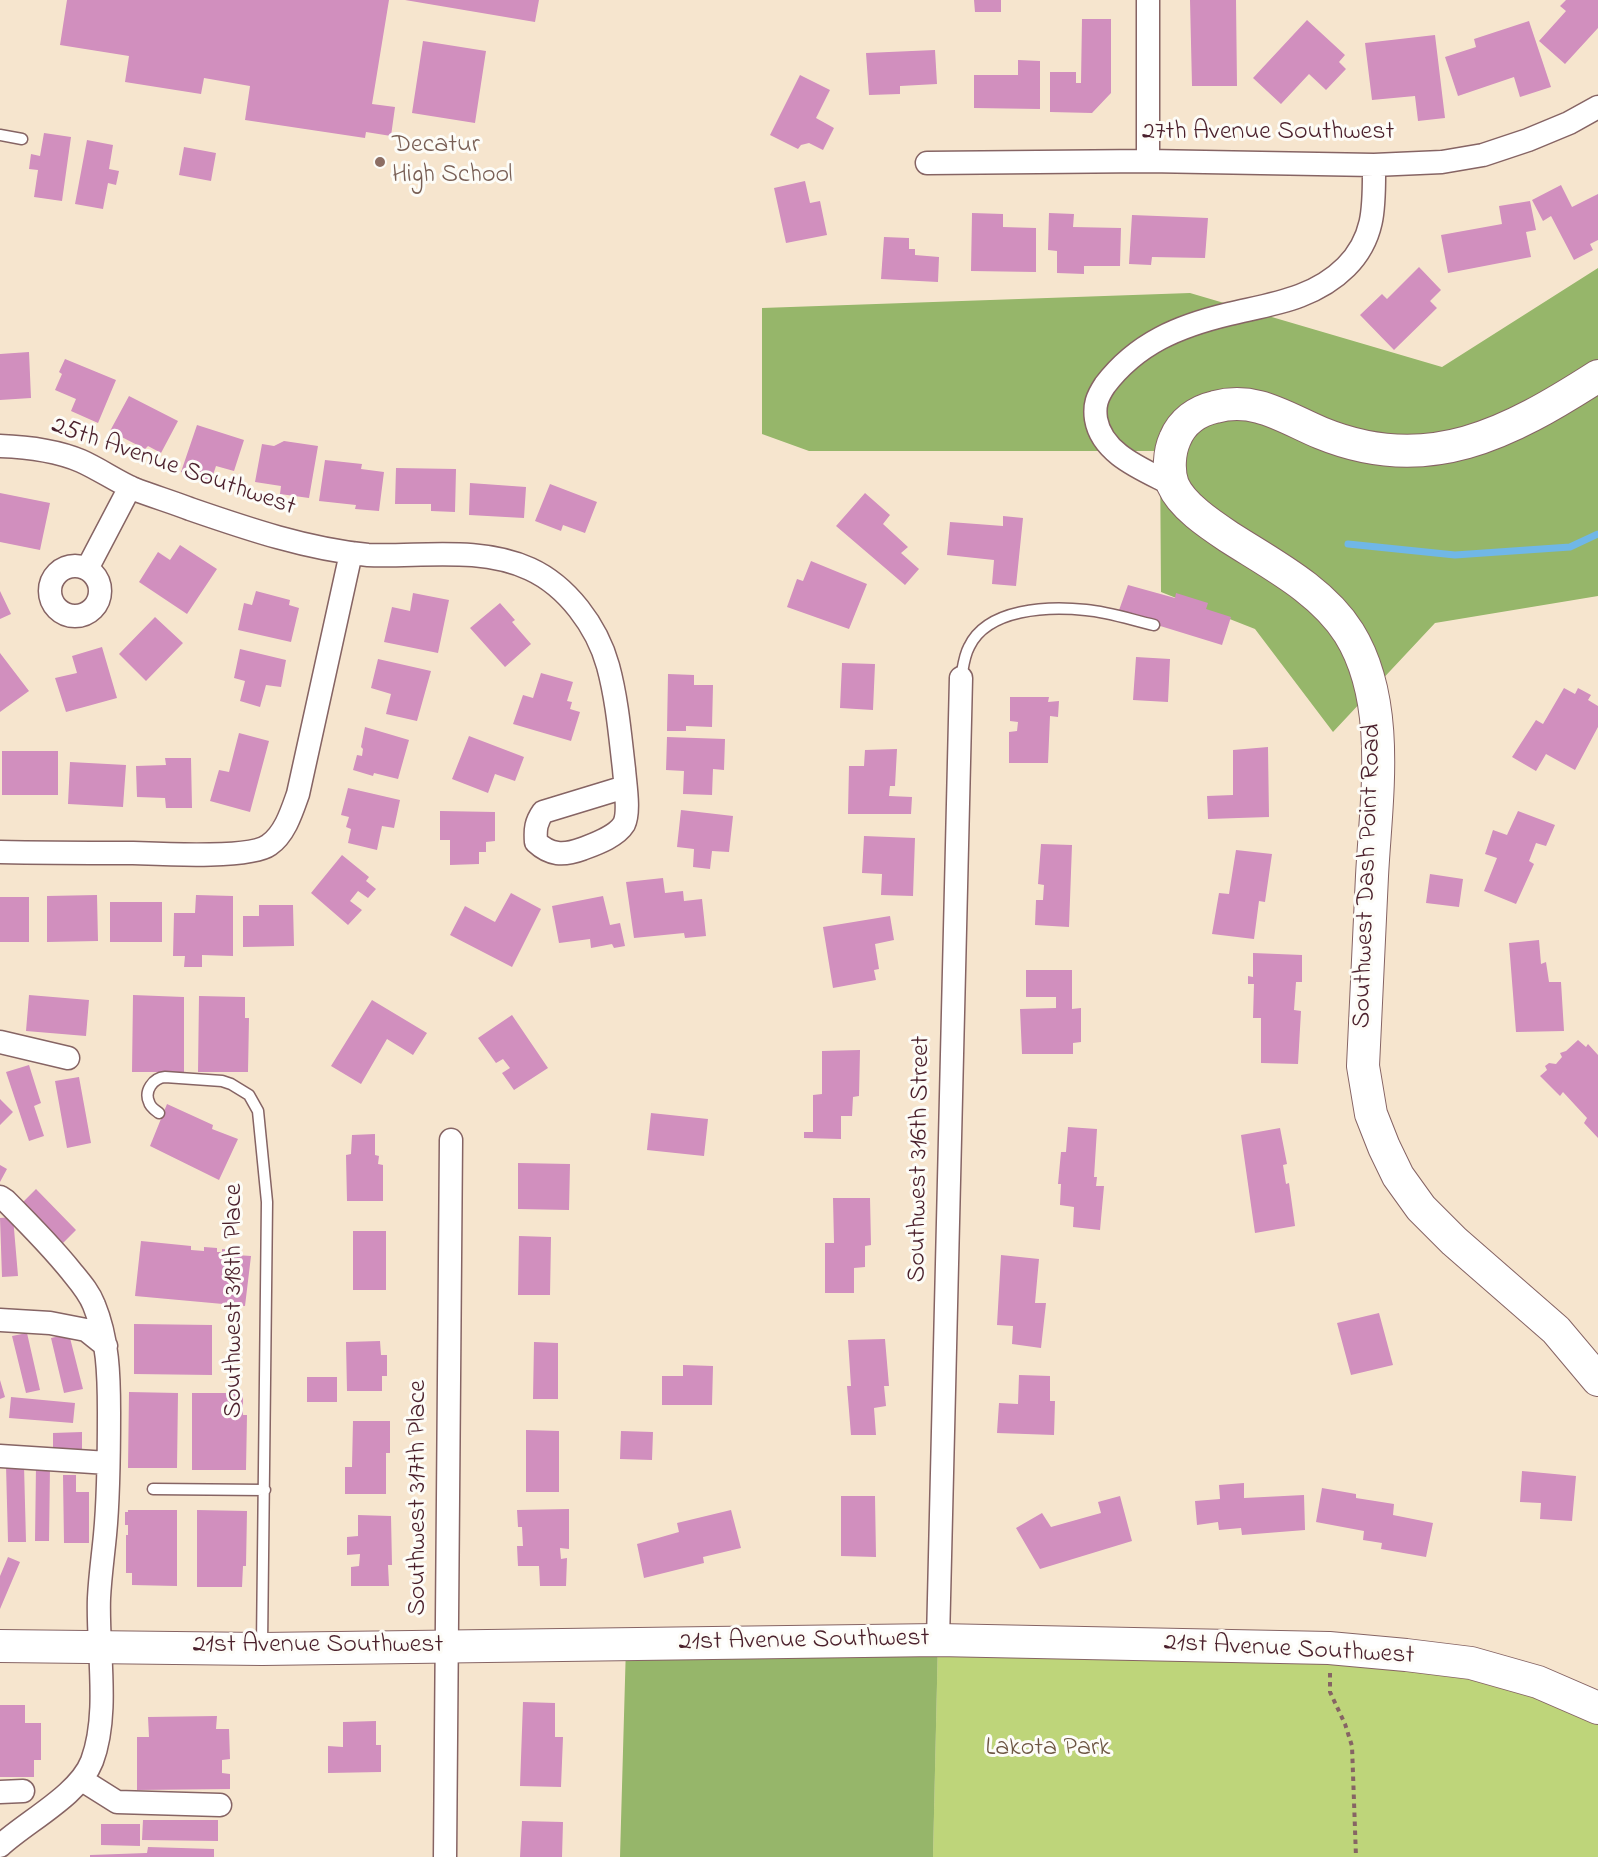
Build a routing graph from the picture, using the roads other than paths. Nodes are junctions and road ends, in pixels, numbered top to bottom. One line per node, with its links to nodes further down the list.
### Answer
1 (1148, 0): 5 (street)
2 (1598, 107): 7 (street, 27th Avenue Southwest)
3 (0, 135): 4 (lane)
4 (22, 139)
5 (1148, 161): 6 (street, 27th Avenue Southwest); 7 (street, 27th Avenue Southwest)
6 (927, 163)
7 (1374, 165): 10 (street)
8 (1598, 376): 10 (main road)
9 (0, 446): 11 (street, 25th Avenue Southwest)
10 (1173, 485): 25 (main road, Southwest Dash Point Road)
11 (130, 487): 12 (street, 25th Avenue Southwest); 13 (street)
12 (351, 553): 16 (street, 25th Avenue Southwest); 17 (street)
13 (87, 569)
14 (1154, 625): 15 (lane)
15 (961, 678): 30 (street, Southwest 316th Street)
16 (625, 787)
17 (0, 852)
18 (0, 1042): 19 (street)
19 (68, 1058)
20 (159, 1113): 29 (lane, Southwest 318th Place)
21 (451, 1140): 33 (street, Southwest 317th Place)
22 (0, 1197): 24 (street)
23 (0, 1320): 24 (street)
24 (106, 1346): 27 (street)
25 (1598, 1380)
26 (0, 1456): 27 (street)
27 (108, 1463): 32 (street)
28 (153, 1489): 29 (lane)
29 (265, 1490): 34 (lane, Southwest 318th Place)
30 (938, 1640): 33 (main road, 21st Avenue Southwest); 35 (main road, 21st Avenue Southwest)
31 (0, 1646): 32 (main road, 21st Avenue Southwest)
32 (101, 1646): 34 (main road, 21st Avenue Southwest); 36 (street)
33 (447, 1647): 34 (main road, 21st Avenue Southwest); 41 (street, Southwest 317th Place)
34 (262, 1649)
35 (1598, 1708)
36 (82, 1780): 39 (street); 40 (street)
37 (0, 1791): 38 (street)
38 (23, 1791)
39 (220, 1805)
40 (0, 1846)
41 (445, 1857)

